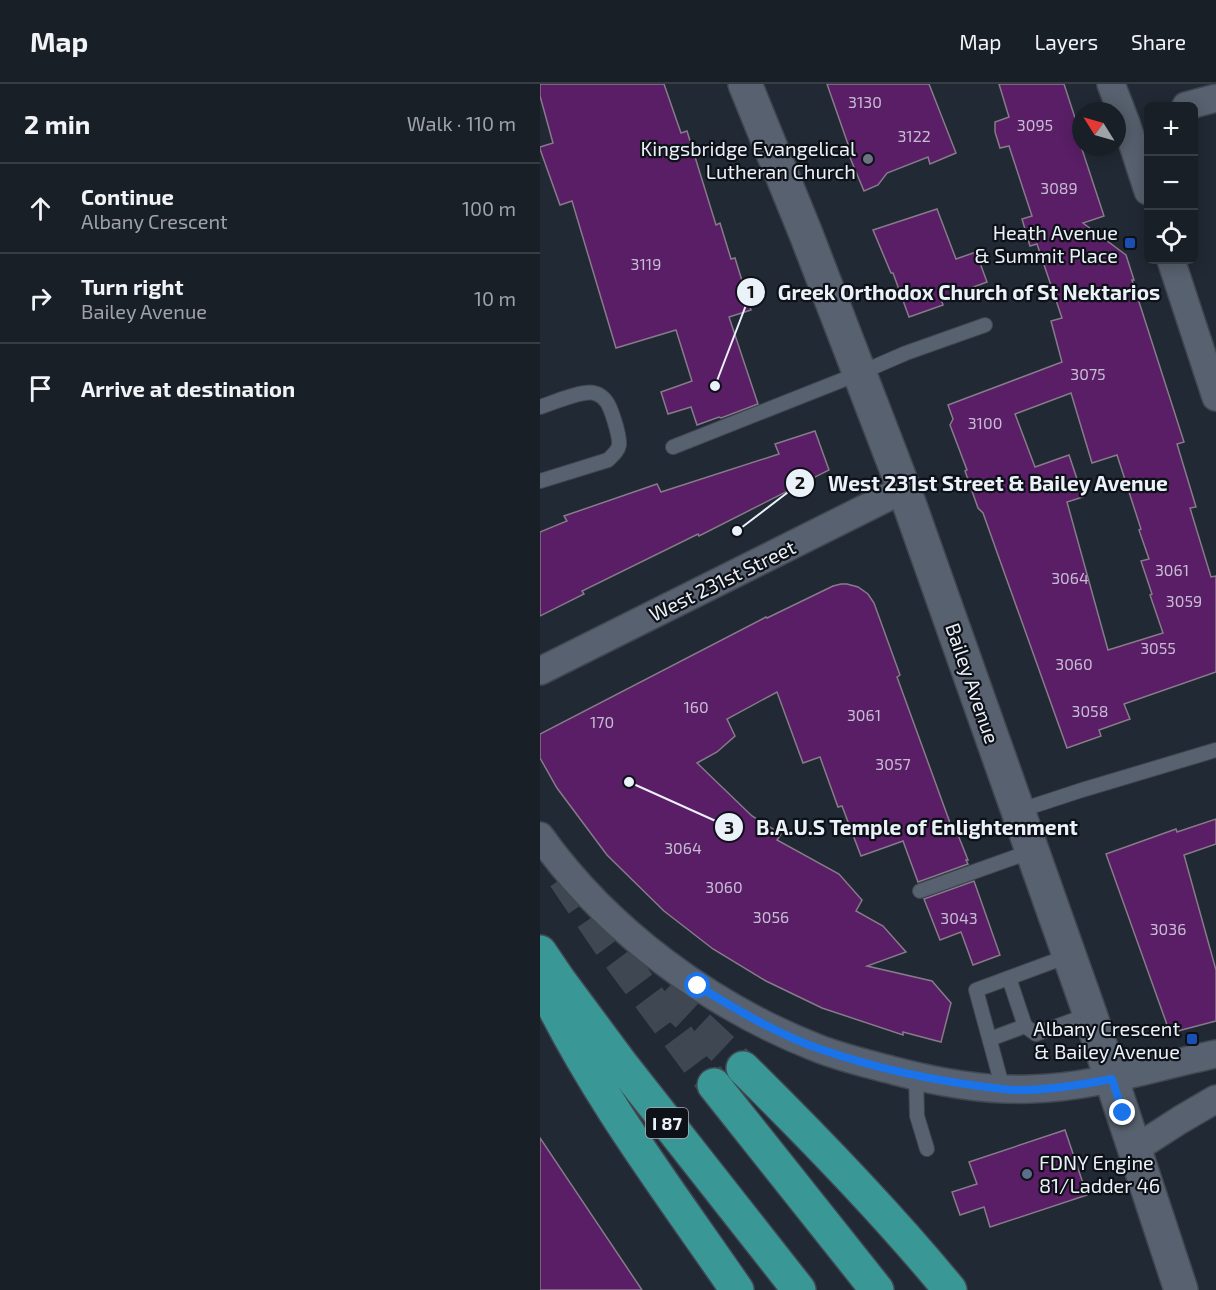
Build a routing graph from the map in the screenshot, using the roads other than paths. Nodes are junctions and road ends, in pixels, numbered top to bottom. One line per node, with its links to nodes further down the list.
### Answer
1 (745, 84): 9 (main road, Bailey Avenue)
2 (1111, 84): 5 (street)
3 (1216, 98): 4 (street)
4 (1198, 103)
5 (1138, 120): 6 (street)
6 (1144, 159)
7 (1172, 264): 10 (street)
8 (985, 325): 9 (lane)
9 (860, 374): 12 (lane); 14 (main road, Bailey Avenue)
10 (1216, 397)
11 (540, 407): 13 (lane)
12 (673, 447)
13 (540, 481)
14 (904, 489): 15 (street, West 231st Street); 17 (main road, Bailey Avenue)
15 (540, 670)
16 (1216, 750): 17 (lane)
17 (1018, 811): 19 (main road, Bailey Avenue)
18 (540, 836): 30 (street)
19 (1032, 851): 20 (lane); 22 (main road, Bailey Avenue)
20 (920, 891)
21 (540, 952): 38 (highway, I 87)
22 (1068, 956): 24 (lane); 25 (main road, Bailey Avenue)
23 (540, 978): 37 (highway)
24 (1009, 978): 26 (lane); 27 (lane)
25 (1090, 1014): 26 (lane); 31 (main road, Bailey Avenue)
26 (1025, 1026): 27 (lane)
27 (990, 1039): 33 (lane)
28 (1216, 1054): 31 (street)
29 (743, 1068): 40 (highway)
30 (916, 1076): 33 (street); 35 (lane)
31 (1112, 1079): 33 (street); 36 (main road, Bailey Avenue)
32 (714, 1085): 39 (highway)
33 (1003, 1089)
34 (1216, 1099): 36 (street)
35 (927, 1149)
36 (1135, 1149): 41 (main road, Bailey Avenue)
37 (737, 1290)
38 (799, 1290)
39 (877, 1290)
40 (950, 1290)
41 (1181, 1290)

